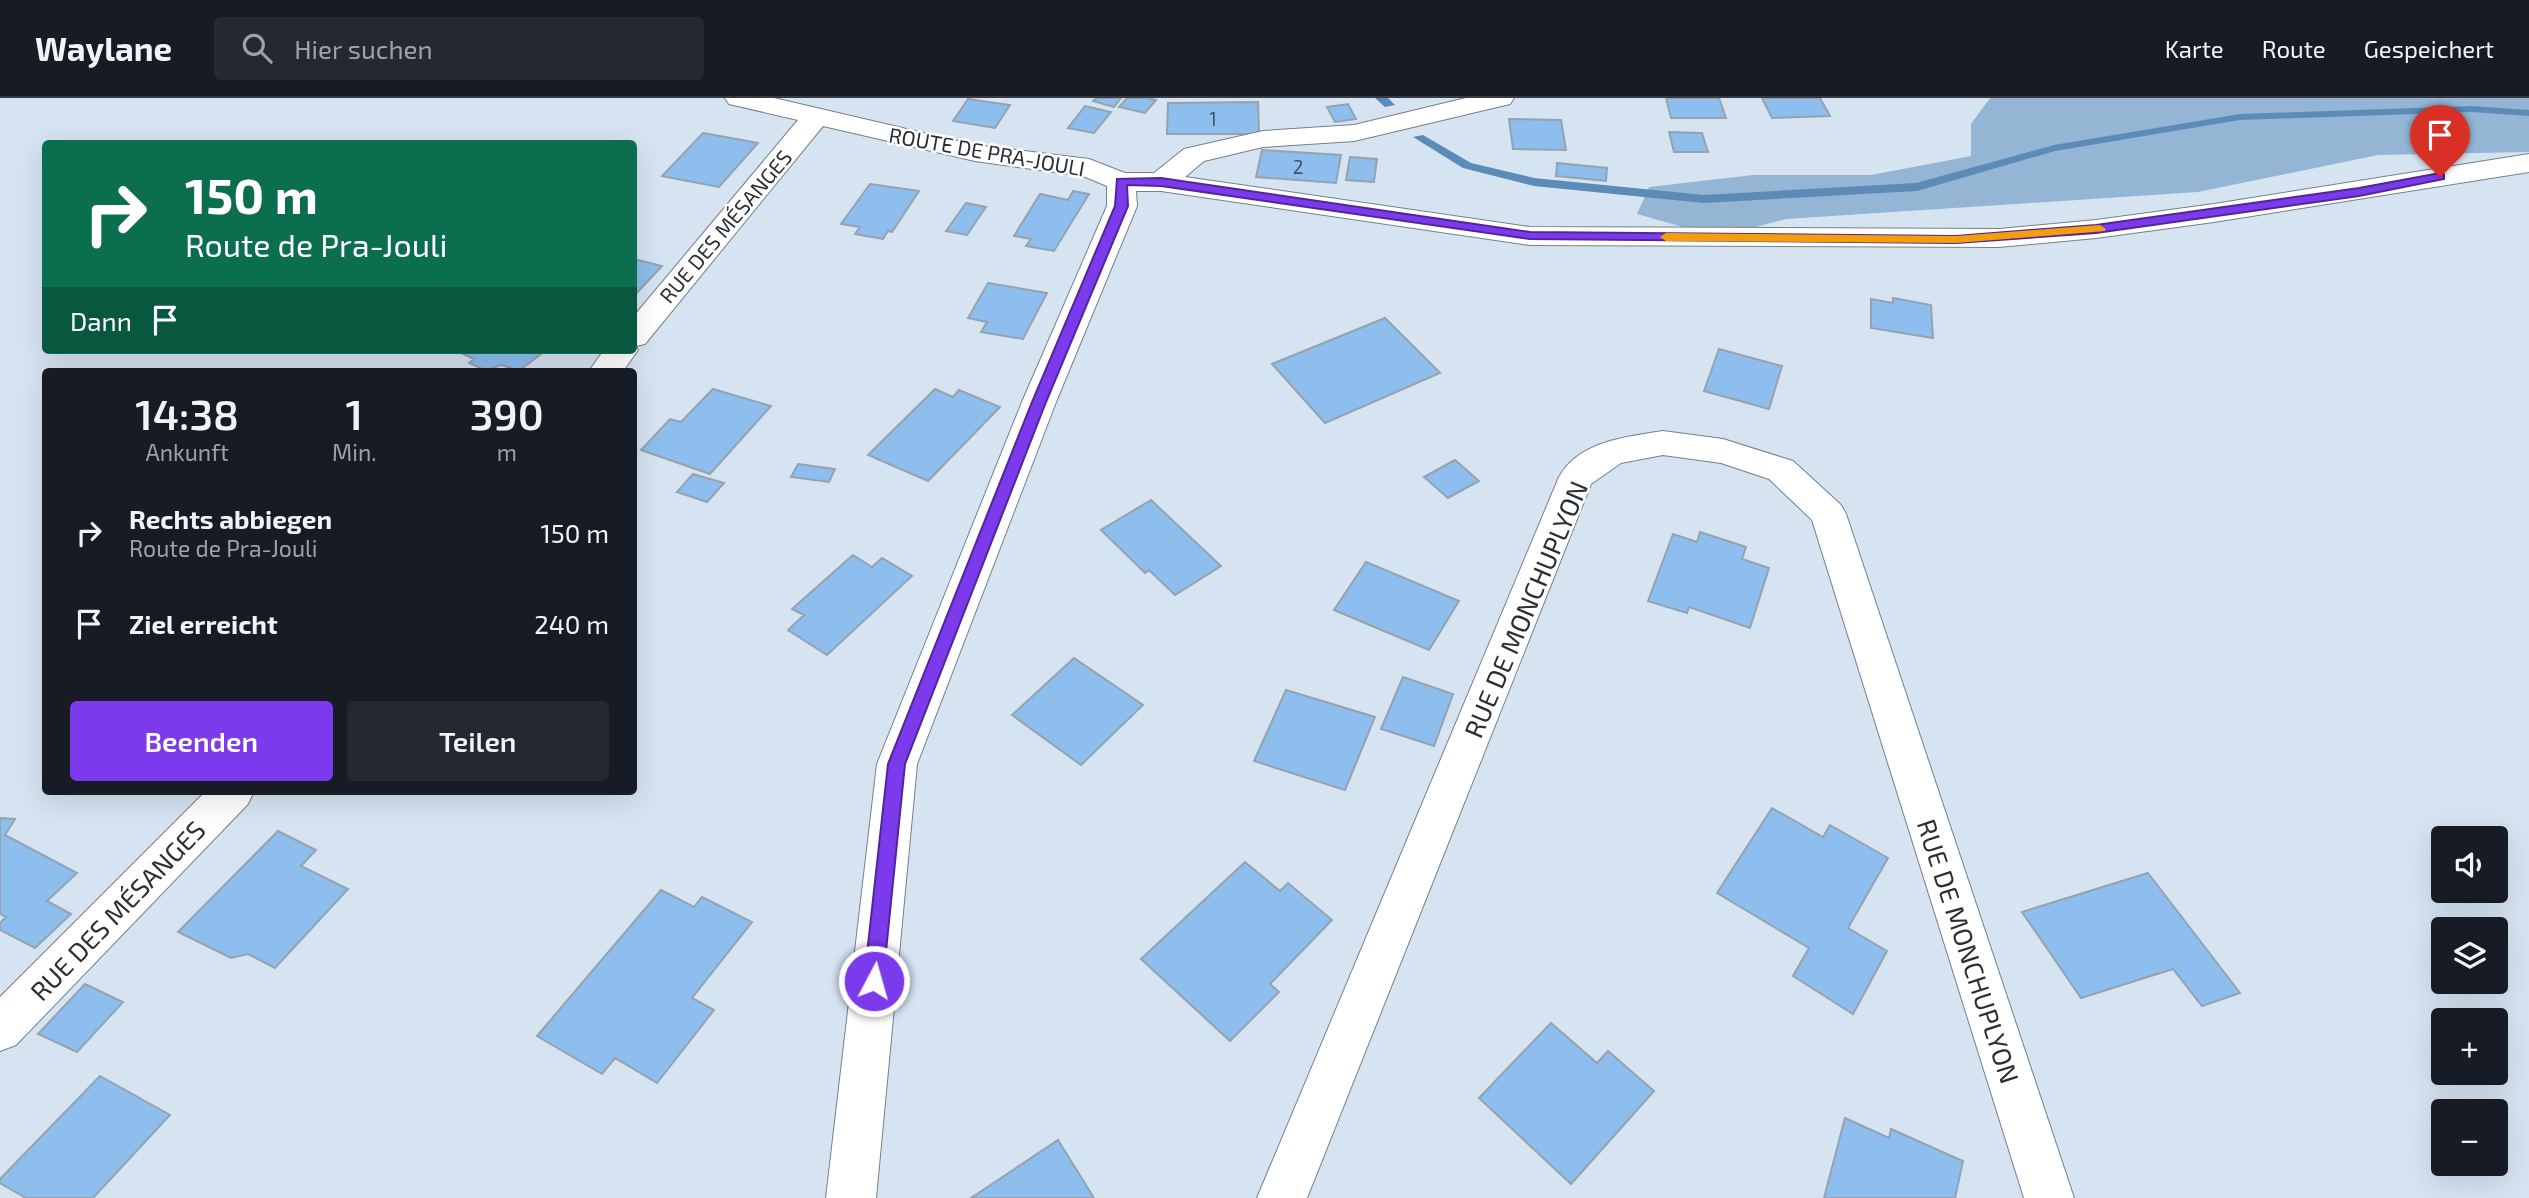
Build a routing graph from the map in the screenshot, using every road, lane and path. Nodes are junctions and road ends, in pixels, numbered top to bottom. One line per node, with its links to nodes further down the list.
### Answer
1 (739, 98): 3 (street, ROUTE DE PRA-JOULI)
2 (1500, 98): 6 (street)
3 (816, 117): 5 (street, ROUTE DE PRA-JOULI); 7 (street, RUE DES MÉSANGES)
4 (2529, 163): 6 (street, ROUTE DE PRA-JOULI)
5 (1121, 182): 6 (street, ROUTE DE PRA-JOULI); 12 (street)
6 (1161, 182)
7 (637, 332)
8 (619, 354): 9 (street)
9 (607, 368)
10 (229, 795): 11 (street, RUE DES MÉSANGES)
11 (0, 1029)
12 (850, 1198)
13 (1282, 1198): 14 (street, RUE DE MONCHUPLYON)
14 (2049, 1198)

